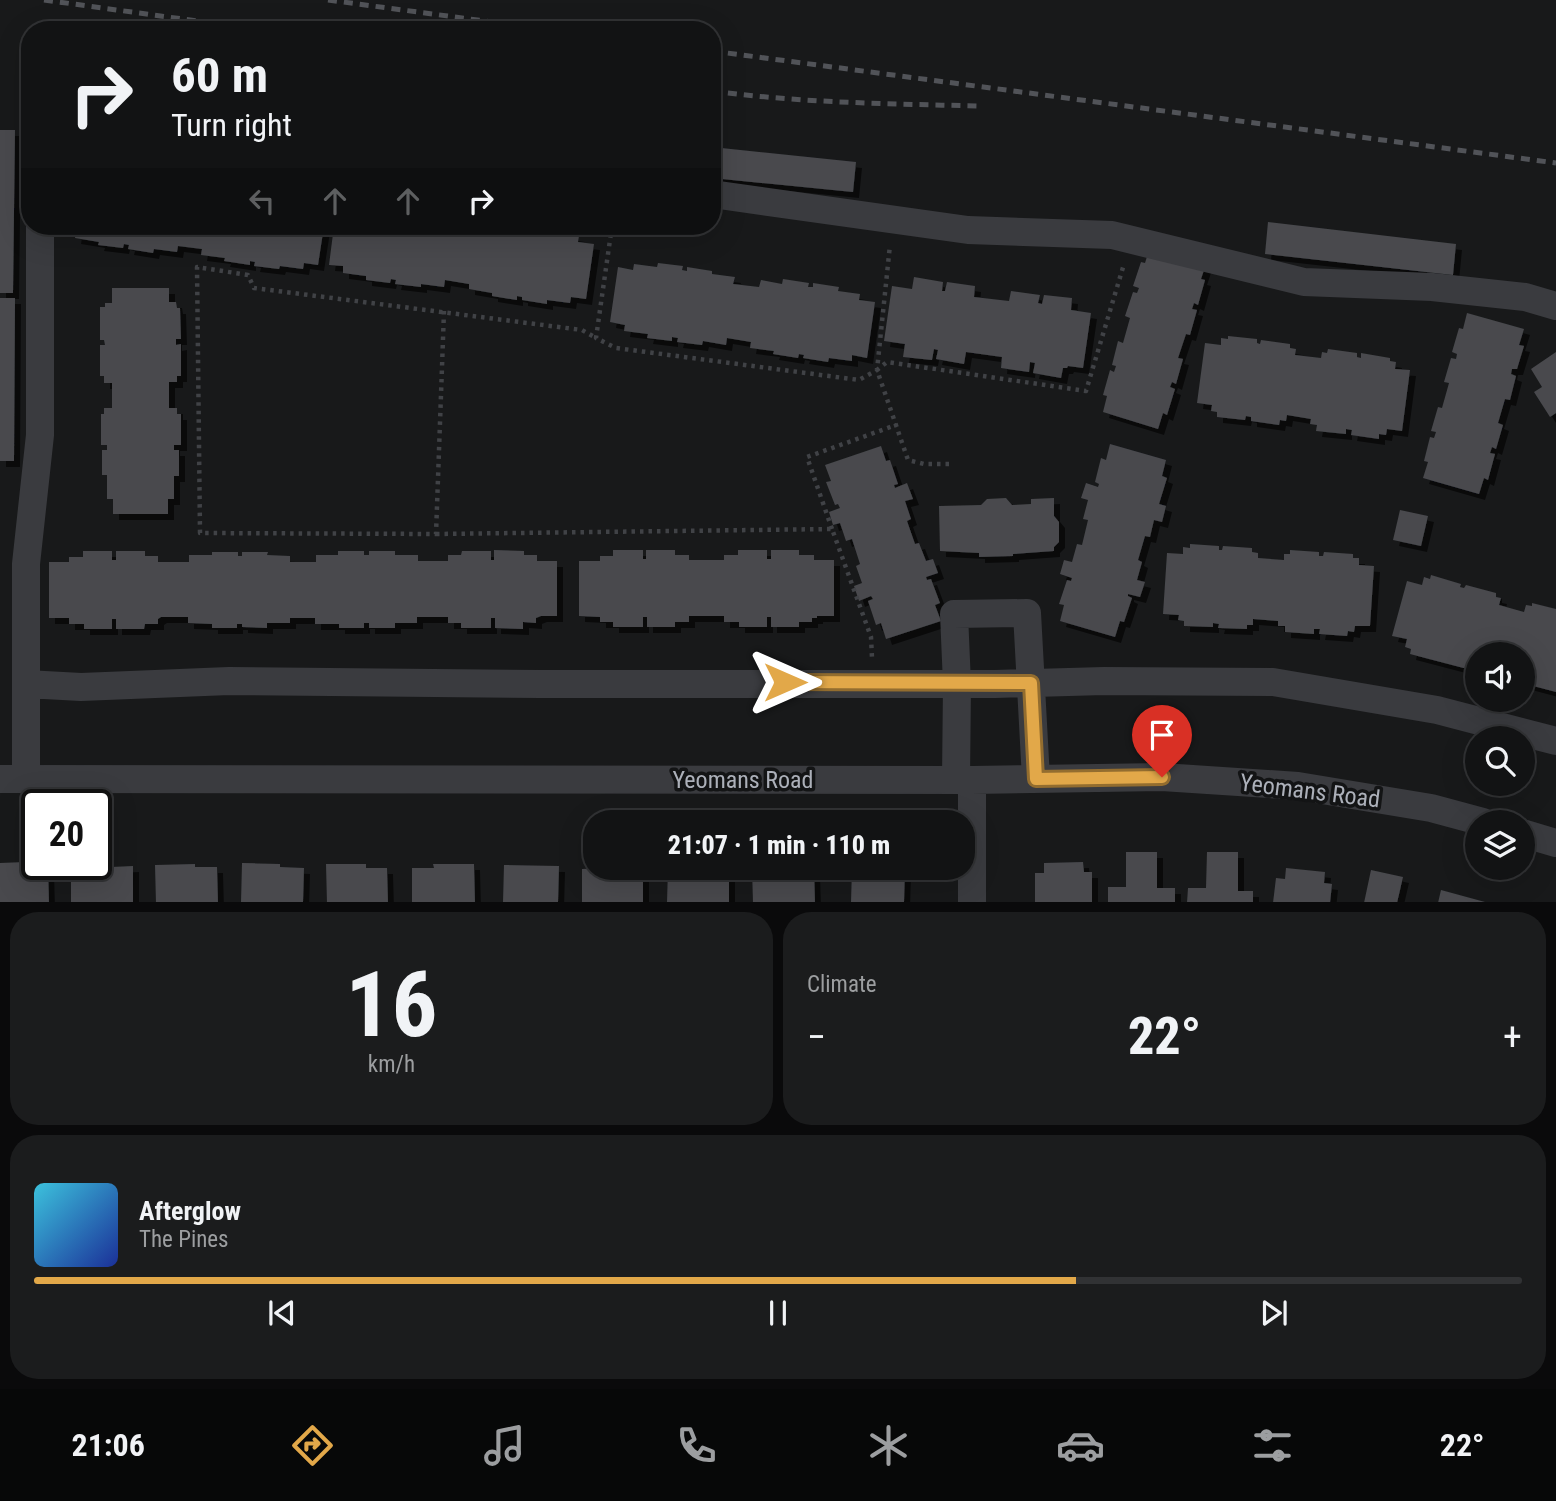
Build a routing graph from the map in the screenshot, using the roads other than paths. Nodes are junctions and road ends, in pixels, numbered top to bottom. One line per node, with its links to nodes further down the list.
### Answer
1 (721, 195): 3 (street)
2 (40, 235): 5 (street)
3 (1556, 306)
4 (1031, 683): 6 (street); 6 (street); 7 (street); 9 (street)
5 (26, 684): 6 (street); 8 (street)
6 (957, 684): 10 (street)
7 (1556, 741)
8 (13, 778): 10 (street, Yeomans Road)
9 (1036, 779): 10 (street, Yeomans Road); 11 (street, Yeomans Road)
10 (964, 780): 14 (street)
11 (1465, 817)
12 (1535, 837): 13 (street)
13 (1556, 843)
14 (972, 902)

